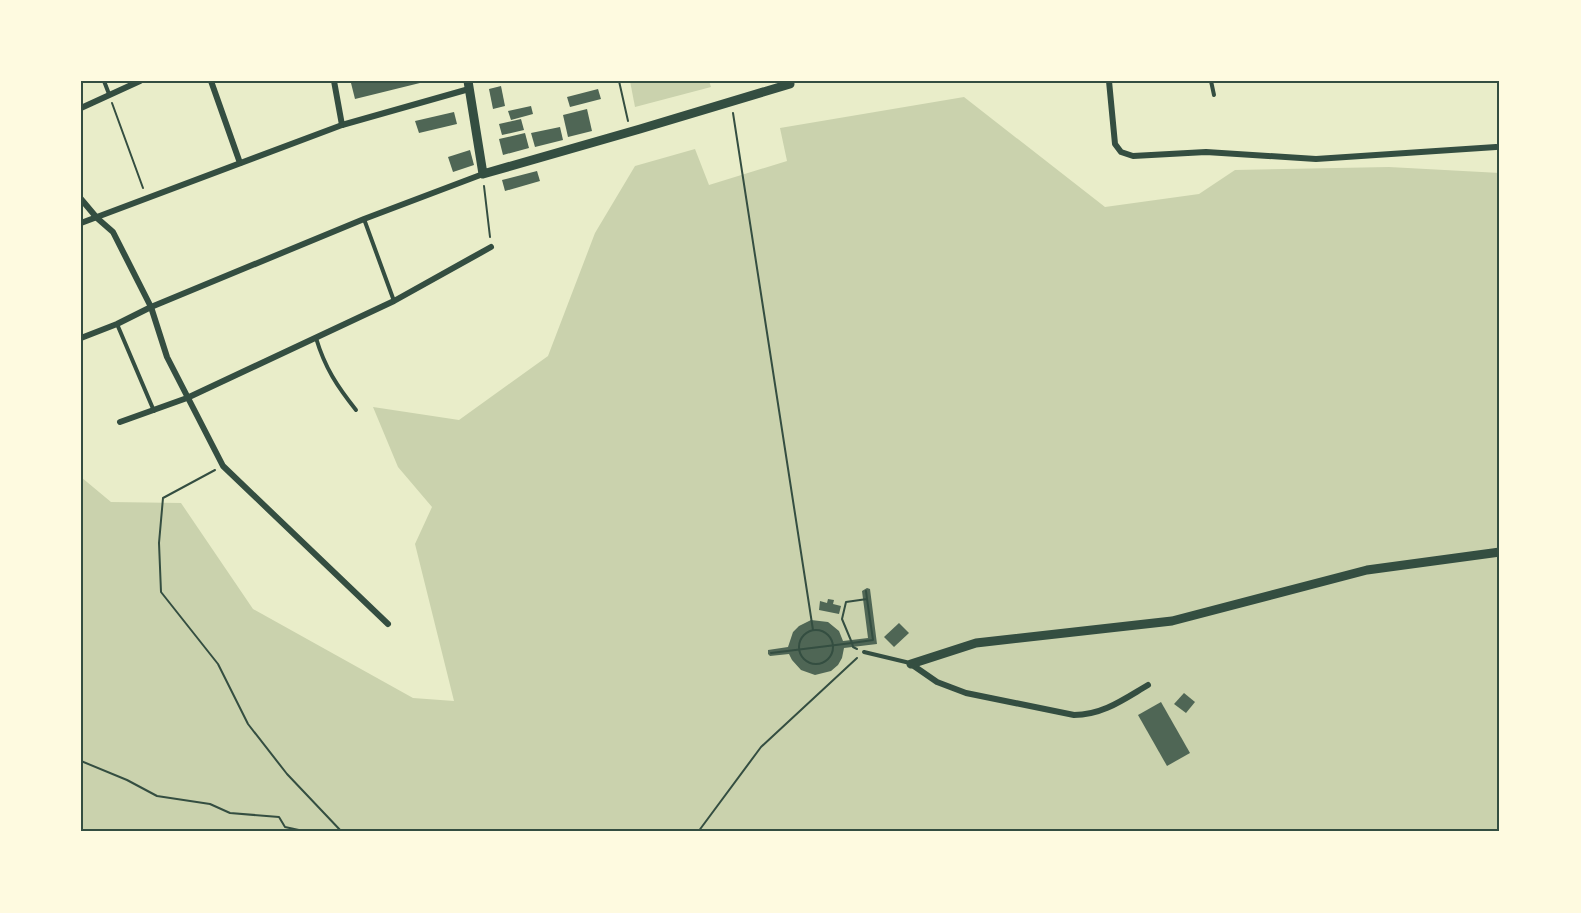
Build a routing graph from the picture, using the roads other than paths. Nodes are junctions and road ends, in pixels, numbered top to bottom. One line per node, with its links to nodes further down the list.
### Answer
1 (104, 81): 9 (lane)
2 (140, 81): 9 (street)
3 (211, 81): 14 (street)
4 (334, 81): 12 (street)
5 (1108, 81): 13 (street)
6 (1211, 81): 10 (lane)
7 (792, 82): 15 (street)
8 (469, 85): 12 (street); 15 (street)
9 (109, 95): 11 (street)
10 (1214, 96)
11 (81, 108)
12 (342, 125): 14 (street)
13 (1496, 147)
14 (240, 163): 17 (street)
15 (483, 174): 18 (street)
16 (81, 199): 17 (street)
17 (97, 218): 19 (street); 22 (street)
18 (364, 219): 21 (lane); 22 (street)
19 (81, 223)
20 (491, 247): 21 (street)
21 (394, 301): 24 (street)
22 (151, 307): 23 (street); 26 (street)
23 (117, 324): 25 (street); 28 (lane)
24 (316, 337): 26 (street); 27 (lane)
25 (81, 338)
26 (187, 398): 28 (street); 31 (street)
27 (356, 410)
28 (154, 411): 29 (street)
29 (120, 422)
30 (1500, 552): 33 (street)
31 (388, 624)
32 (864, 652): 33 (lane)
33 (911, 664): 34 (street)
34 (1148, 685)

